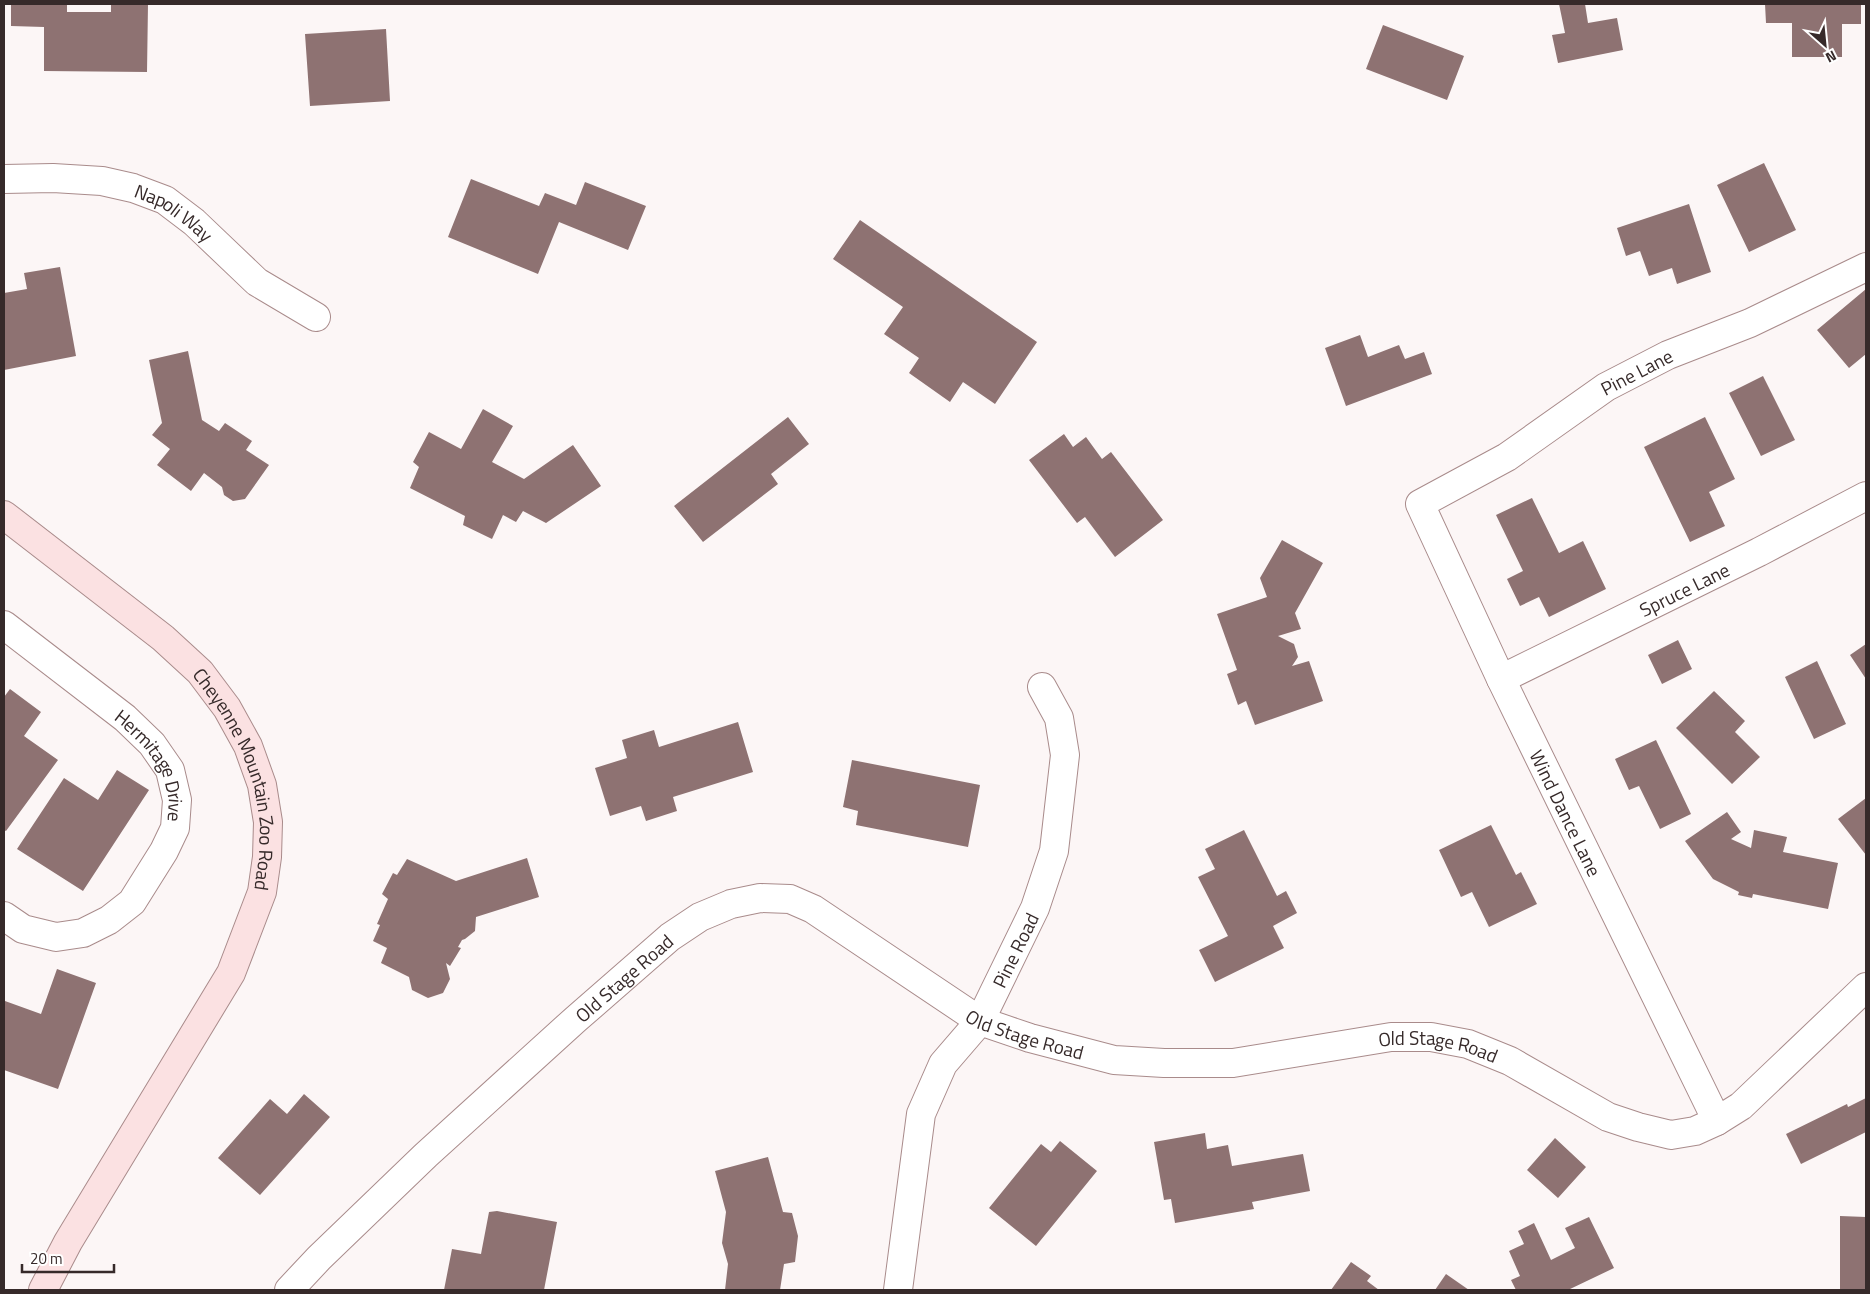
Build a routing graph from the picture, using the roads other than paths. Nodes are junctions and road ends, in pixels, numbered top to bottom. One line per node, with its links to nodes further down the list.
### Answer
1 (4, 179): 3 (street, Napoli Way)
2 (1866, 268): 5 (street, Pine Lane)
3 (316, 317)
4 (1866, 496): 8 (street, Spruce Lane)
5 (1420, 504): 8 (street, Wind Dance Lane)
6 (4, 515): 14 (street, Cheyenne Mountain Zoo Road)
7 (4, 625): 10 (street, Hermitage Drive)
8 (1500, 679): 13 (street, Wind Dance Lane)
9 (1042, 687): 12 (street, Pine Road)
10 (4, 916)
11 (1866, 987): 13 (street, Old Stage Road)
12 (980, 1021): 13 (street, Old Stage Road); 15 (street, Old Stage Road); 16 (street, Pine Road)
13 (1717, 1121)
14 (43, 1290)
15 (289, 1290)
16 (898, 1290)

